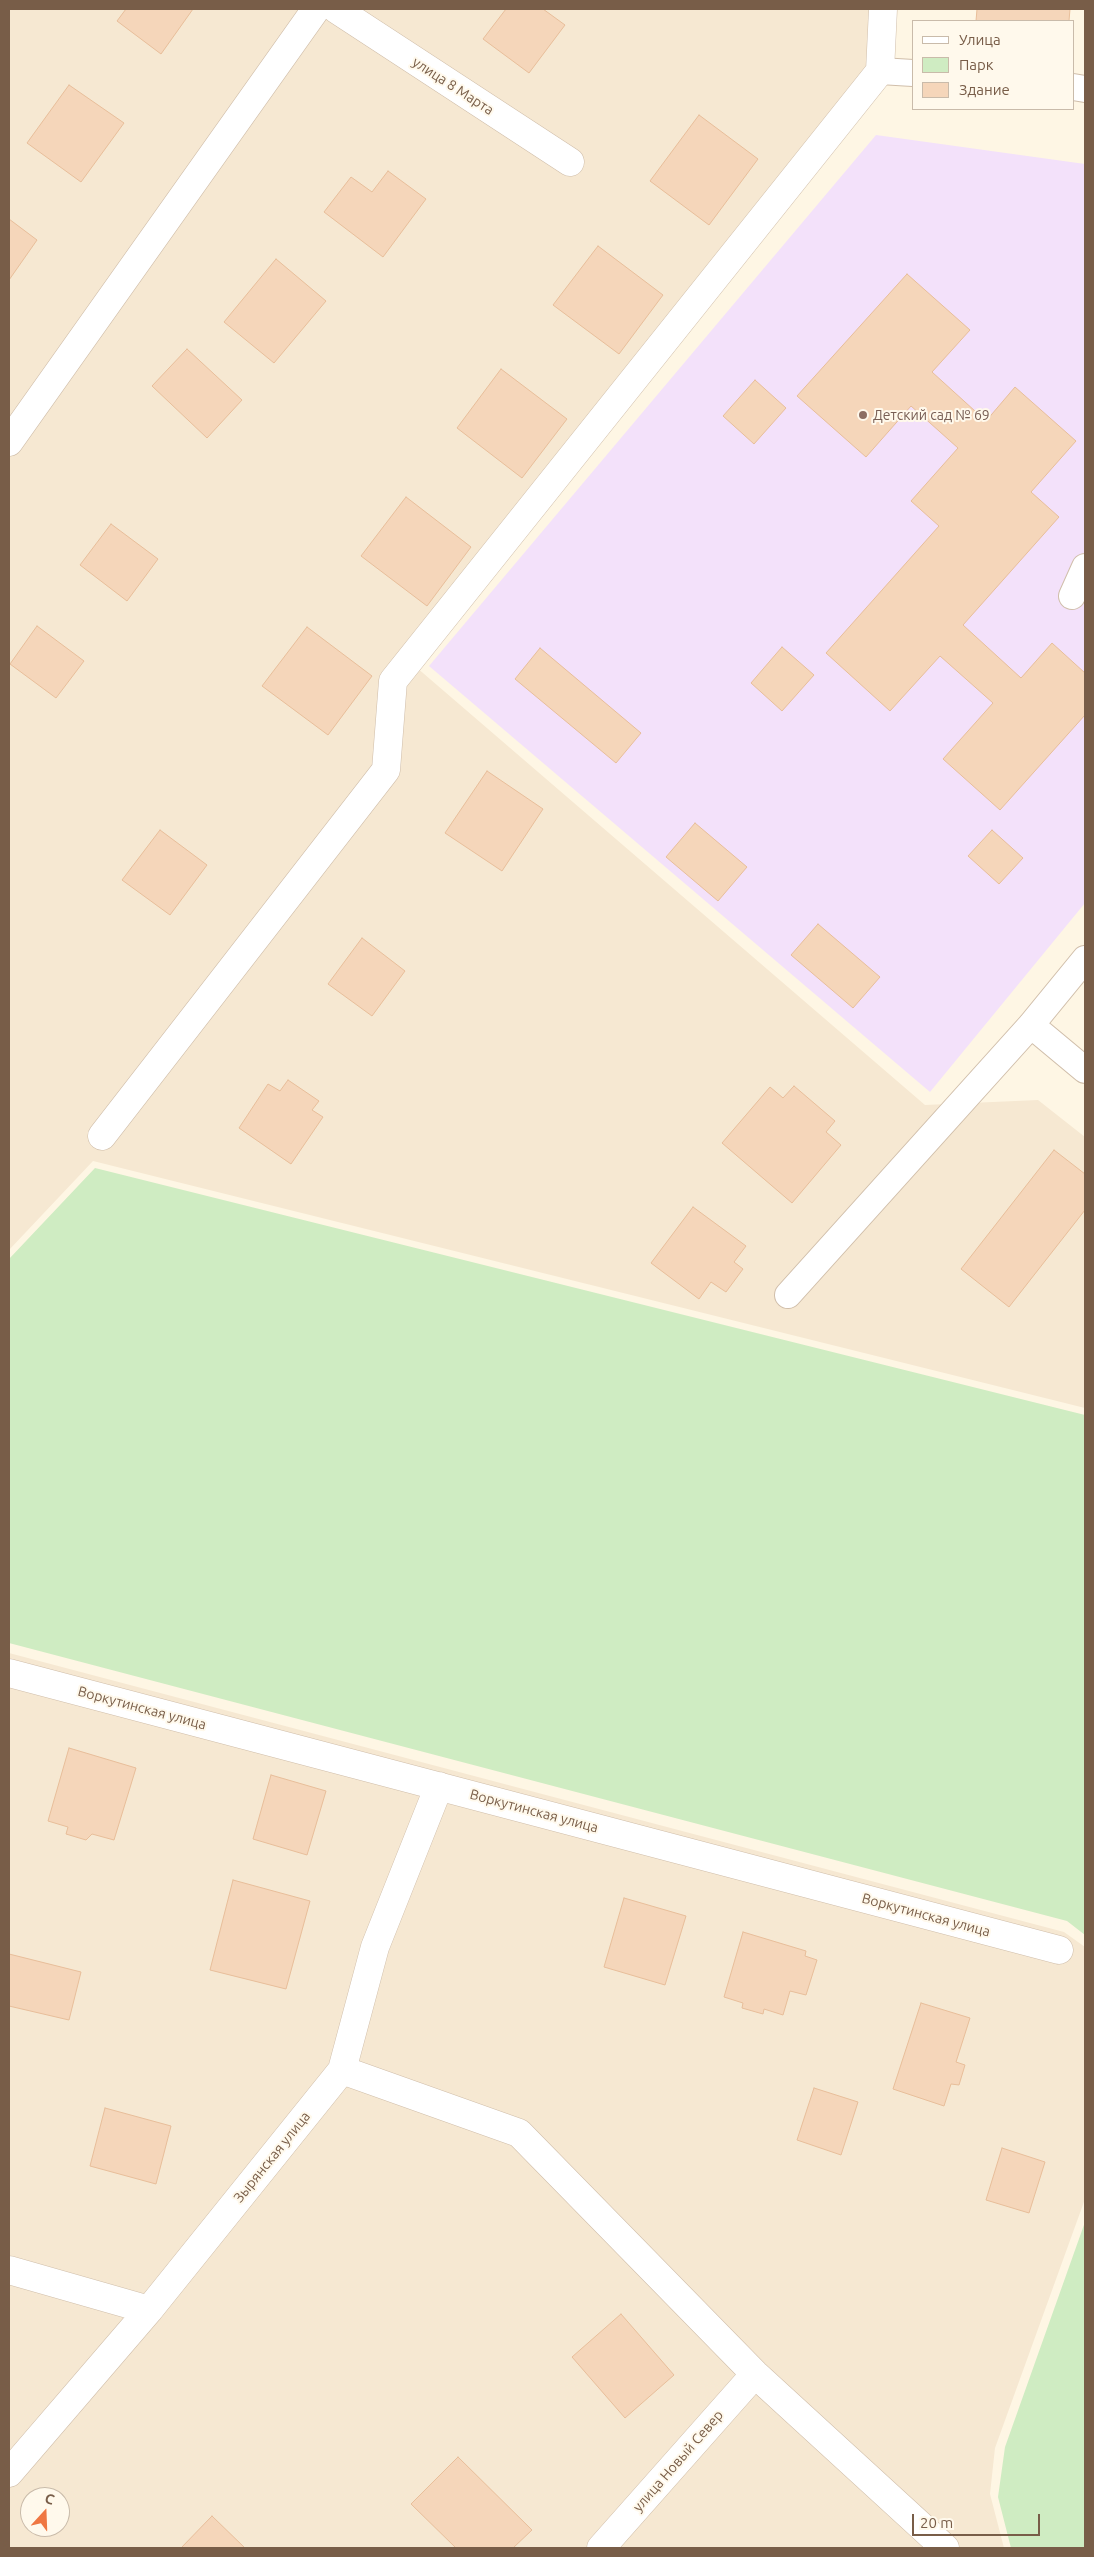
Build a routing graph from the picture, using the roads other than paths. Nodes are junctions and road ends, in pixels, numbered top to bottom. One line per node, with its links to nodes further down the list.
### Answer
1 (316, 9): 7 (street)
2 (336, 9): 6 (street, улица 8 Марта)
3 (884, 9): 4 (street)
4 (880, 71): 5 (lane); 13 (street)
5 (912, 74)
6 (570, 162)
7 (9, 442)
8 (1085, 568): 9 (lane)
9 (1072, 596)
10 (1085, 959): 11 (lane)
11 (1031, 1025): 12 (lane); 14 (lane)
12 (1085, 1070)
13 (102, 1136)
14 (788, 1295)
15 (9, 1673): 16 (street, Воркутинская улица)
16 (439, 1786): 17 (street, Воркутинская улица); 18 (street, Зырянская улица)
17 (1059, 1950)
18 (342, 2070): 20 (street, Зырянская улица); 21 (street)
19 (9, 2270): 20 (street)
20 (149, 2310): 22 (street, Зырянская улица)
21 (755, 2374): 23 (street, улица Новый Север); 24 (street)
22 (9, 2473)
23 (601, 2548)
24 (945, 2548)

